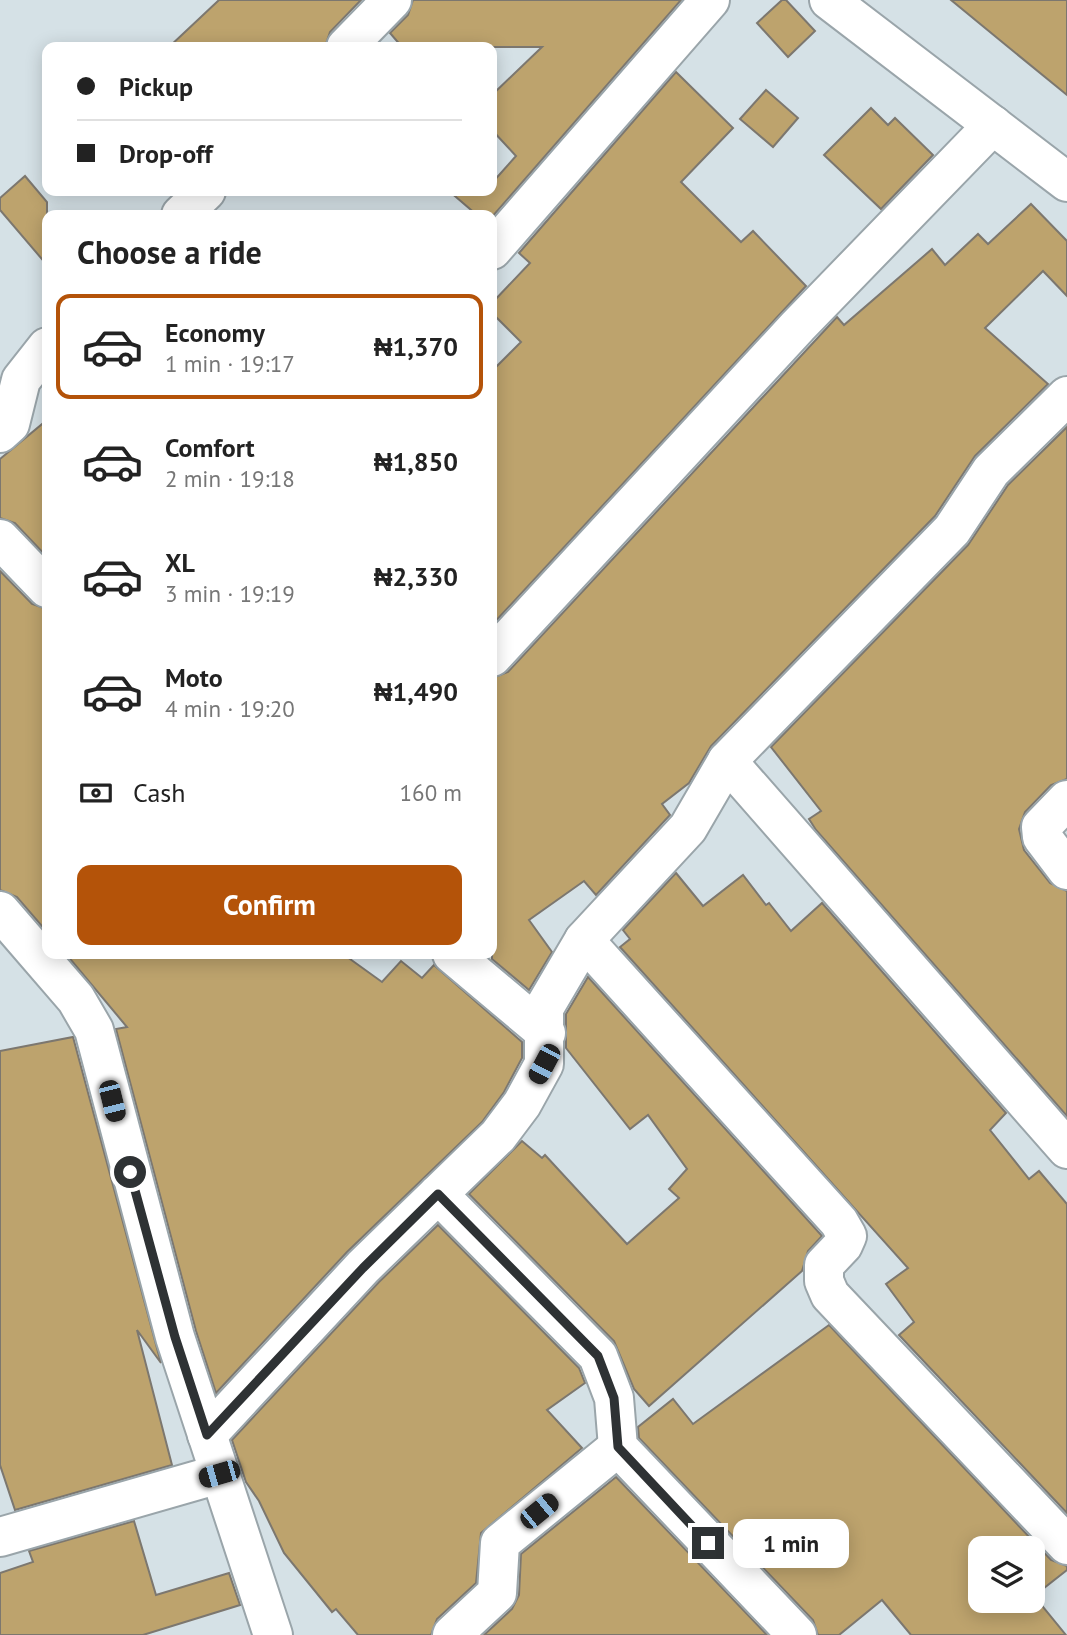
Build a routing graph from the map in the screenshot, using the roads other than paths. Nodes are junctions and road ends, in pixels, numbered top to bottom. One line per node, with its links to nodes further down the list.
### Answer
1 (392, 0): 4 (street)
2 (710, 0): 9 (street)
3 (829, 0): 5 (street)
4 (351, 42)
5 (993, 125): 6 (street); 15 (street)
6 (1067, 182)
7 (201, 196): 8 (street)
8 (186, 210)
9 (497, 244)
10 (42, 353): 12 (street)
11 (1067, 396): 16 (street)
12 (0, 433)
13 (0, 539): 14 (street)
14 (42, 583)
15 (497, 652)
16 (727, 761): 20 (street); 23 (street)
17 (1067, 800): 18 (street)
18 (1067, 870)
19 (0, 911): 25 (street)
20 (584, 940): 22 (street); 29 (street)
21 (458, 959): 22 (street)
22 (546, 1033): 24 (street)
23 (1067, 1149)
24 (438, 1194): 25 (street); 26 (street)
25 (207, 1435): 27 (street)
26 (618, 1447): 31 (street); 32 (street)
27 (219, 1474): 28 (street); 30 (street)
28 (0, 1536)
29 (1067, 1545)
30 (273, 1635)
31 (452, 1635)
32 (797, 1635)

